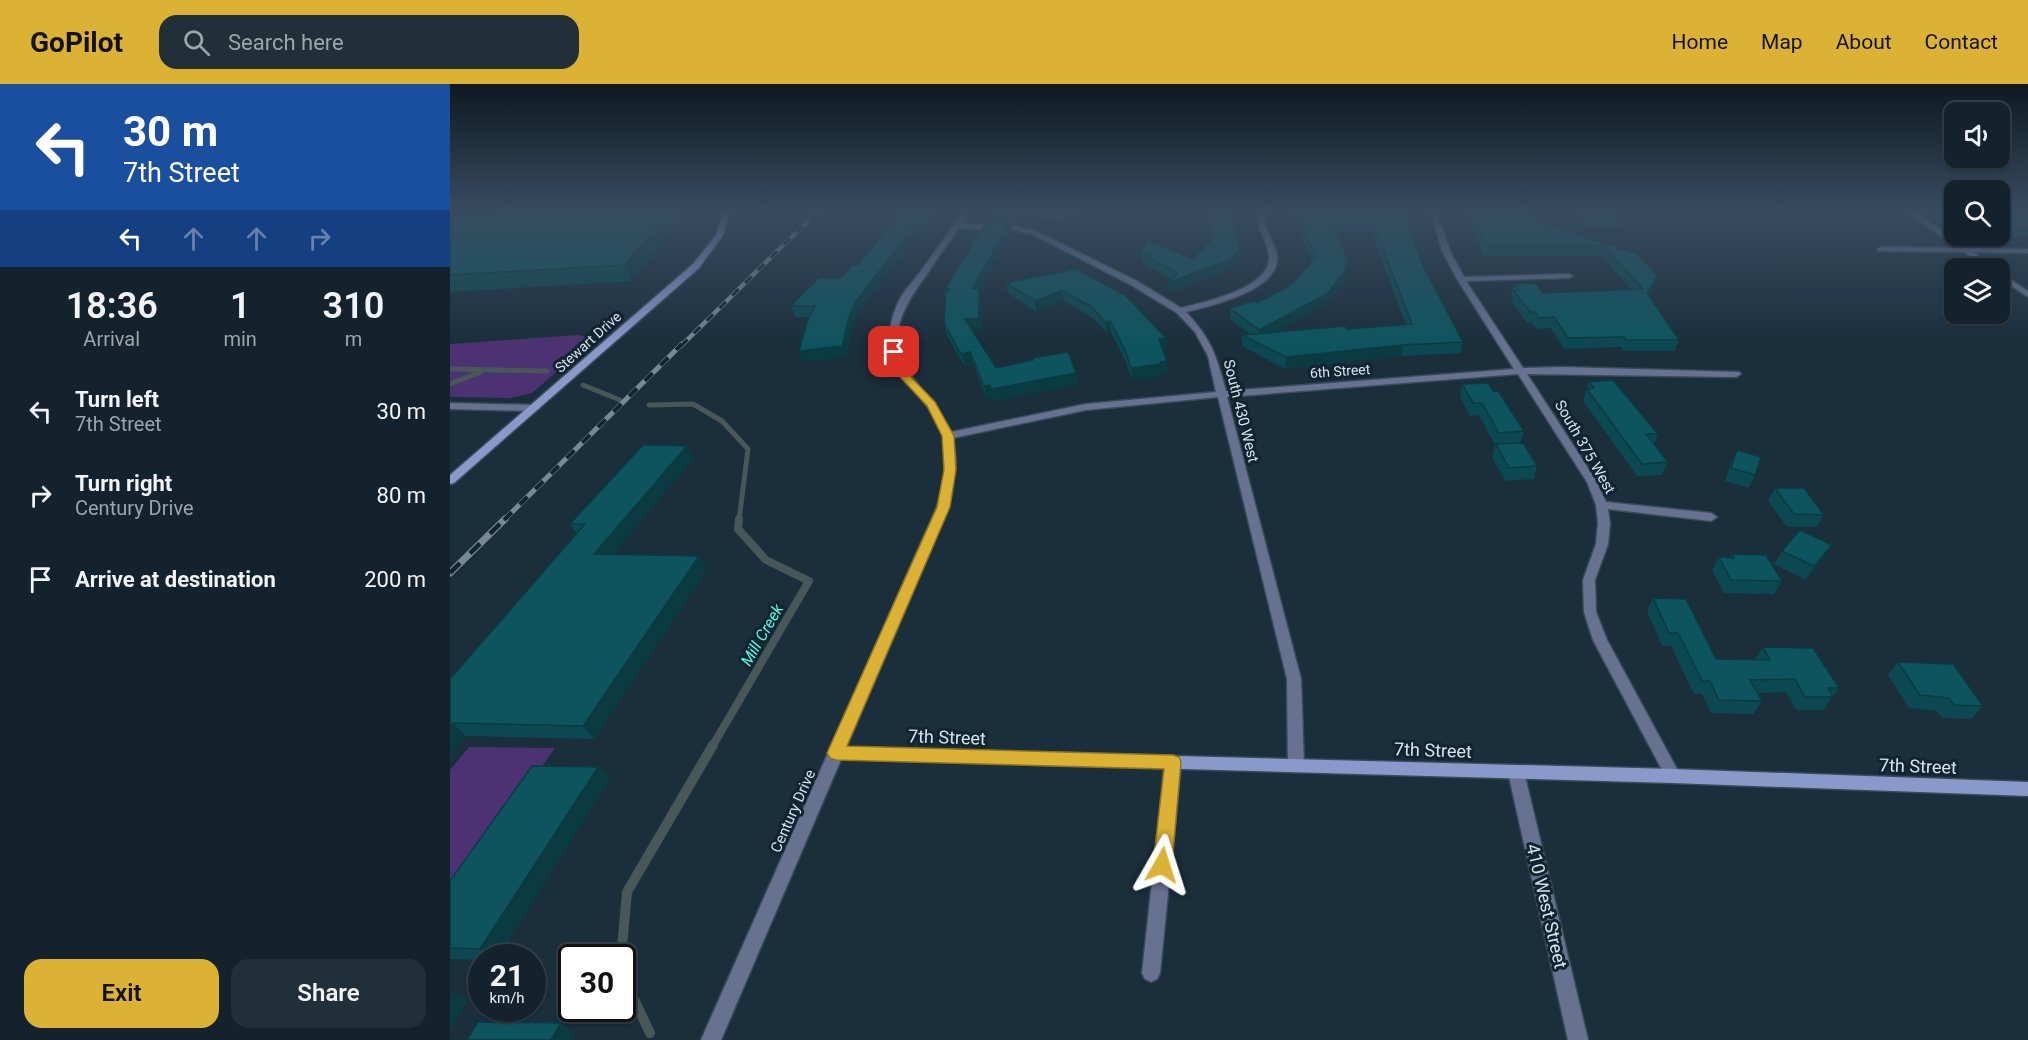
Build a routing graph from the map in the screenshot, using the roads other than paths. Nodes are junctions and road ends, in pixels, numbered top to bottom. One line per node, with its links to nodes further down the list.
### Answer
1 (704, 256): 15 (street, Stewart Drive)
2 (936, 256): 16 (street, Century Drive)
3 (1080, 256): 10 (street, South 430 West)
4 (1273, 256): 10 (street)
5 (1448, 256): 7 (street, South 375 West)
6 (1569, 276): 7 (street)
7 (1461, 279): 11 (street, South 375 West)
8 (2010, 282): 9 (street)
9 (2028, 295)
10 (1180, 310): 13 (street, South 430 West)
11 (1522, 371): 12 (street, 6th Street); 13 (street, 6th Street); 18 (street, South 375 West)
12 (1736, 374)
13 (1221, 394): 16 (street, 6th Street); 22 (street, South 430 West)
14 (450, 406): 15 (street)
15 (535, 408): 17 (street, Stewart Drive)
16 (948, 436): 20 (street, Century Drive)
17 (450, 481)
18 (1602, 505): 19 (street); 24 (street, South 375 West)
19 (1711, 517)
20 (836, 753): 21 (street, 7th Street); 27 (street, Century Drive)
21 (1173, 762): 22 (street, 7th Street); 26 (street)
22 (1296, 766): 23 (street, 7th Street)
23 (1516, 772): 24 (street, 7th Street); 28 (street, 410 West Street)
24 (1673, 776): 25 (street, 7th Street)
25 (2028, 789)
26 (1151, 973)
27 (711, 1040)
28 (1578, 1040)

